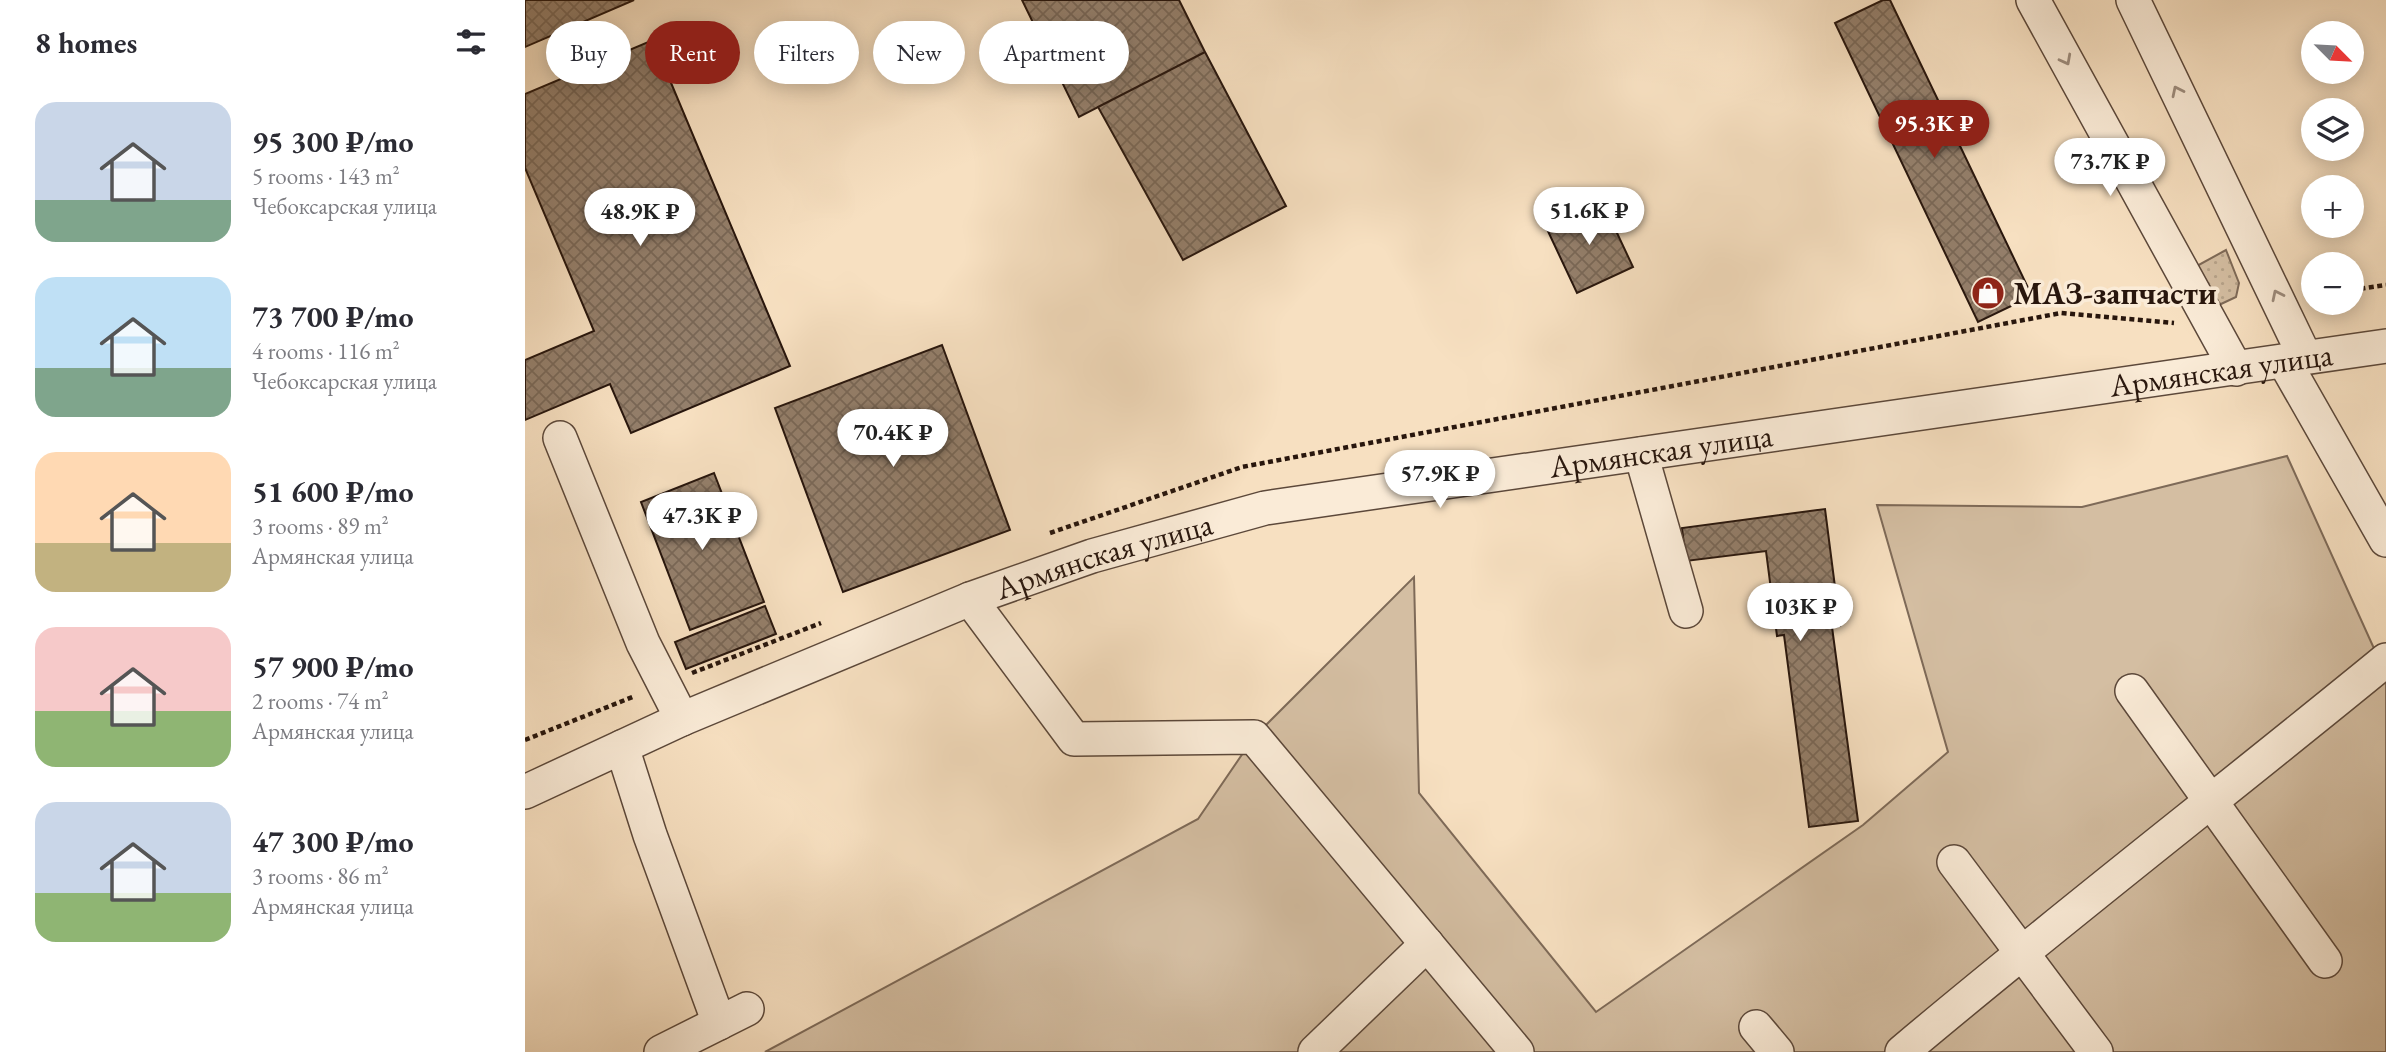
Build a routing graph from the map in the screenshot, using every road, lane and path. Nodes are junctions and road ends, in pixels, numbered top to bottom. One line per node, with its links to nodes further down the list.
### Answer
1 (2033, 0): 7 (street, one-way to 7)
2 (2133, 0): 6 (street, one-way to 2)
3 (2386, 285): 4 (path)
4 (2364, 288)
5 (2386, 346): 6 (street, Армянская улица)
6 (2295, 359): 7 (street, Армянская улица); 10 (street)
7 (2236, 369): 9 (street, Армянская улица)
8 (559, 439): 15 (street)
9 (1641, 454): 11 (street, Армянская улица); 12 (street)
10 (2386, 540)
11 (970, 599): 15 (street, Армянская улица); 20 (street)
12 (1686, 611)
13 (2386, 660): 18 (street)
14 (2132, 691): 18 (street)
15 (682, 719): 16 (street, Армянская улица)
16 (622, 747): 17 (street, Армянская улица); 23 (street)
17 (525, 792)
18 (2211, 803): 21 (street); 22 (street)
19 (1954, 862): 21 (street)
20 (1427, 944): 24 (street); 25 (street)
21 (2021, 952): 26 (street); 27 (street)
22 (2325, 961)
23 (661, 1052)
24 (1315, 1052)
25 (1517, 1052)
26 (1902, 1052)
27 (2096, 1052)

